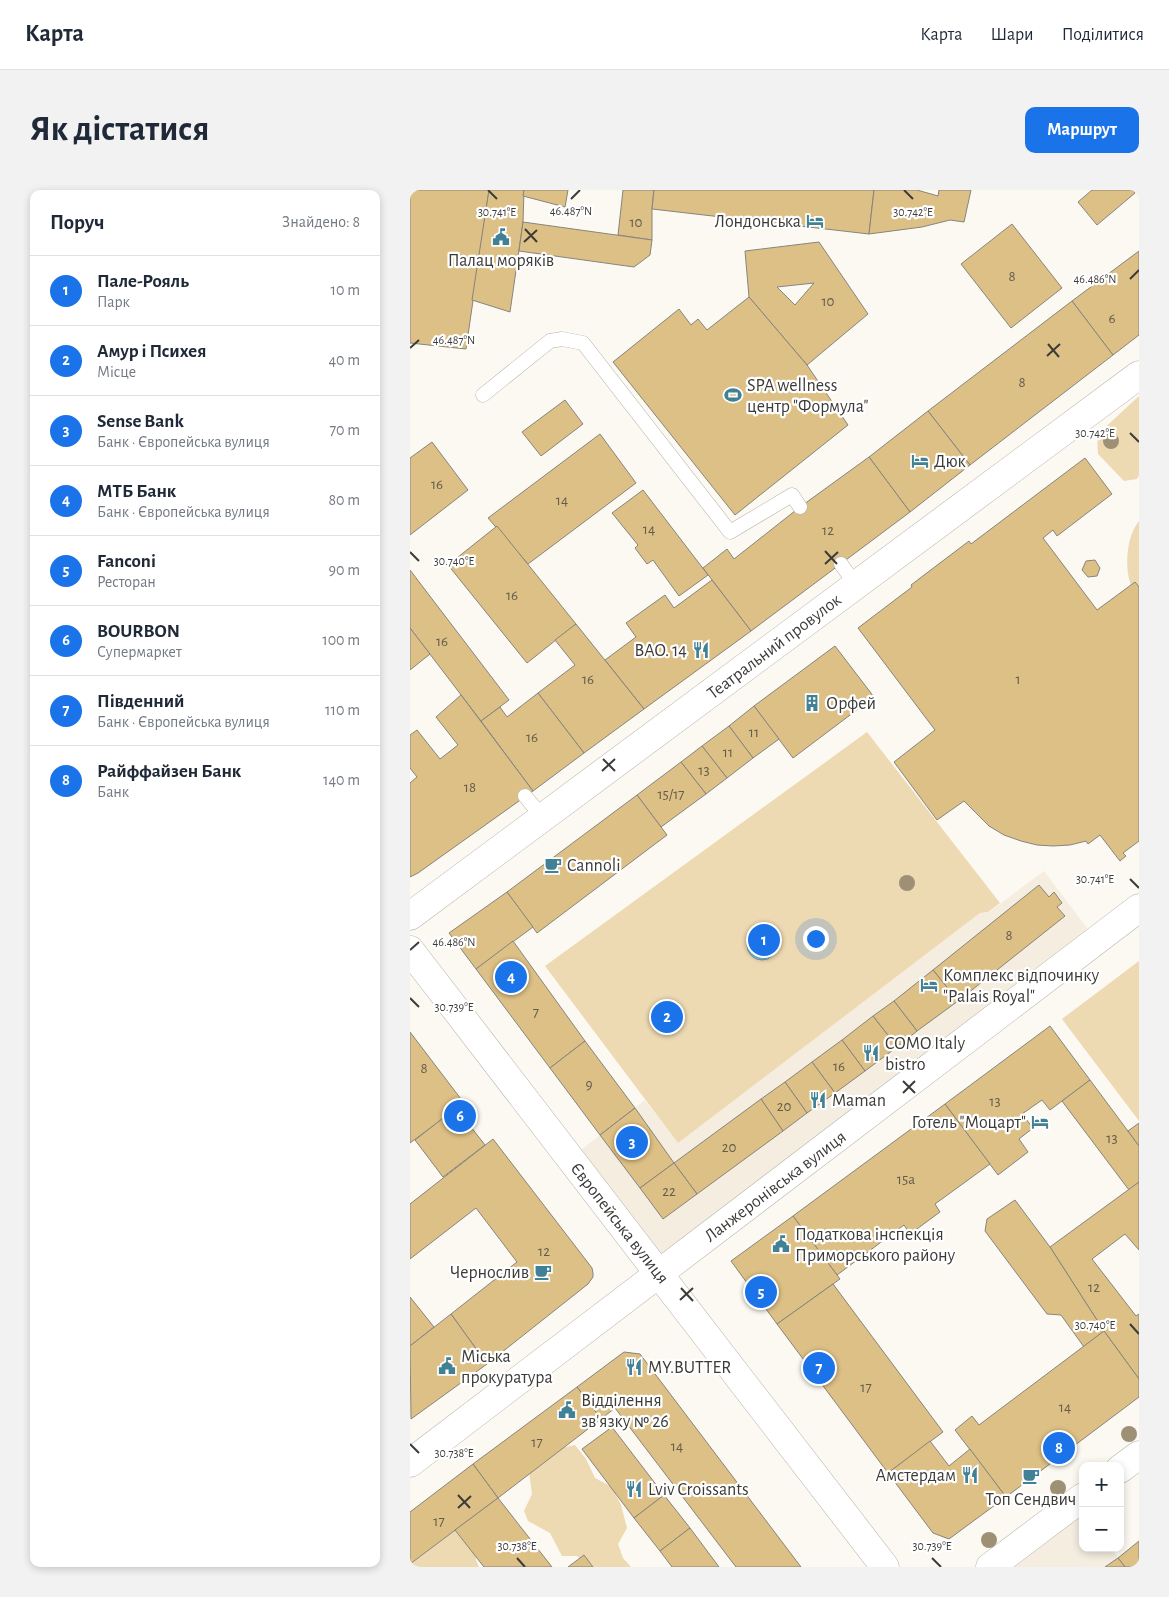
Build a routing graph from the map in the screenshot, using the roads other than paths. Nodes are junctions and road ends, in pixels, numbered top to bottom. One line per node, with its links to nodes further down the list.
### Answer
1 (1139, 375): 5 (street, Театральний провулок)
2 (483, 395): 3 (lane)
3 (800, 507)
4 (525, 796): 5 (lane)
5 (543, 818): 7 (street, Театральний провулок)
6 (1139, 908): 9 (street, Ланжеронівська вулиця)
7 (410, 916)
8 (410, 950): 9 (street, Європейська вулиця)
9 (659, 1274): 11 (street, Ланжеронівська вулиця); 14 (street, Європейська вулиця)
10 (1139, 1455): 12 (street)
11 (410, 1463)
12 (1124, 1466)
13 (1079, 1501): 15 (street)
14 (885, 1567)
15 (990, 1567)

